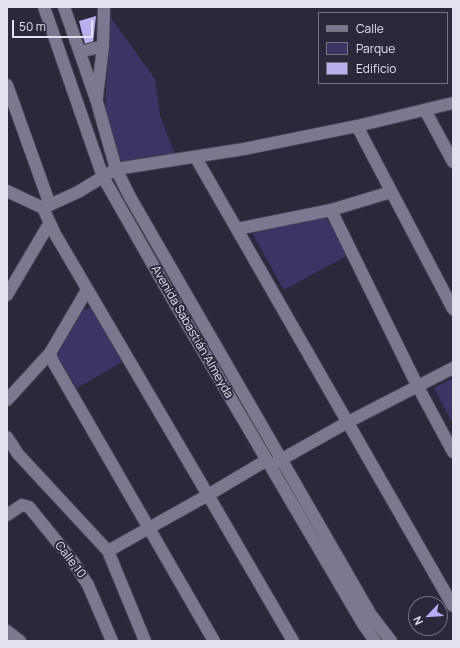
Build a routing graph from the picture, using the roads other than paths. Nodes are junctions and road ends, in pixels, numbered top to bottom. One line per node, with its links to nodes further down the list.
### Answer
1 (44, 7): 14 (street, Avenida Sabastián Almeyda)
2 (64, 7): 5 (street, Avenida Sabastián Almeyda)
3 (104, 7): 4 (street)
4 (103, 46): 5 (street); 7 (street)
5 (80, 52): 7 (street, Avenida Sabastián Almeyda)
6 (7, 85): 17 (street)
7 (97, 102): 13 (street, Avenida Sabastián Almeyda)
8 (453, 103): 9 (street)
9 (425, 110): 10 (street); 12 (street)
10 (357, 126): 11 (street); 16 (street)
11 (196, 158): 13 (street); 20 (street)
12 (453, 162)
13 (116, 169): 14 (street); 31 (street, Avenida Sabastián Almeyda)
14 (103, 177): 17 (street); 32 (street, Avenida Sabastián Almeyda)
15 (7, 191): 17 (street)
16 (391, 192): 18 (street); 23 (street)
17 (46, 206): 19 (street)
18 (331, 210): 20 (street); 26 (street)
19 (49, 224): 21 (street); 22 (street)
20 (237, 229): 28 (street)
21 (87, 290): 24 (street); 33 (street)
22 (7, 295)
23 (453, 309)
24 (50, 353): 27 (street); 35 (street)
25 (453, 368): 26 (street)
26 (418, 387): 28 (street); 30 (street)
27 (7, 400)
28 (348, 422): 31 (street); 37 (street)
29 (7, 436): 36 (street)
30 (453, 452)
31 (281, 459): 32 (street); 45 (street, Avenida Sabastián Almeyda)
32 (269, 463): 33 (street); 44 (street, Avenida Sabastián Almeyda)
33 (208, 495): 35 (street); 43 (street)
34 (7, 515): 40 (street, Calle 10)
35 (148, 528): 36 (street); 42 (street)
36 (108, 551): 41 (street)
37 (453, 606)
38 (7, 631): 39 (street)
39 (20, 641)
40 (112, 641)
41 (145, 641)
42 (214, 641)
43 (293, 641)
44 (375, 641)
45 (391, 641)

